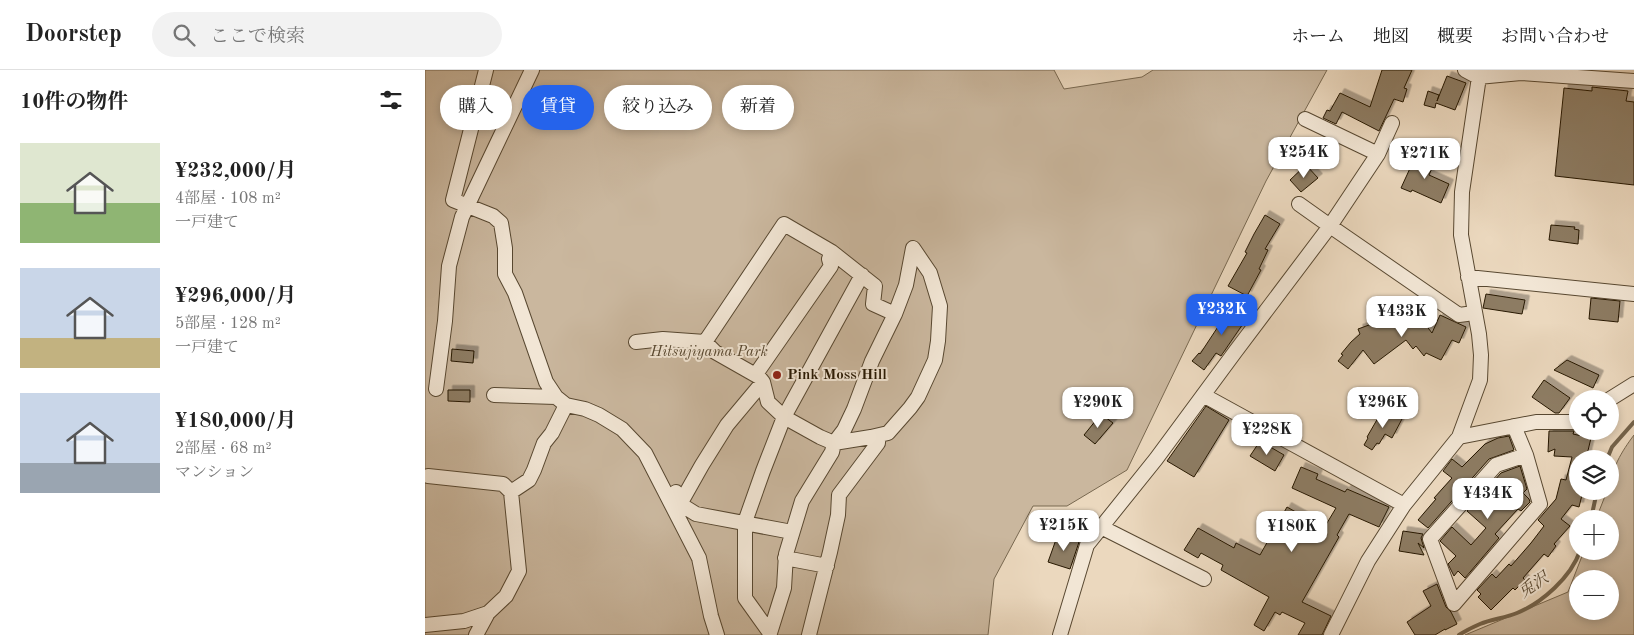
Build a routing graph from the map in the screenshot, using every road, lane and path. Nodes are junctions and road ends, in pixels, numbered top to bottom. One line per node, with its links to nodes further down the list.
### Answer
1 (486, 70): 10 (street)
2 (532, 70): 10 (street)
3 (1465, 70): 4 (street)
4 (1479, 73): 5 (street); 14 (street)
5 (1634, 81)
6 (1305, 119): 8 (street)
7 (1392, 122): 8 (street)
8 (1377, 154): 11 (street)
9 (1299, 204): 11 (street)
10 (468, 205): 22 (street); 26 (street)
11 (1330, 226): 16 (street); 25 (street)
12 (832, 252): 13 (street); 19 (street); 20 (street)
13 (862, 275): 17 (street); 27 (street)
14 (1468, 277): 15 (street); 16 (street)
15 (1634, 294)
16 (1474, 313): 31 (street)
17 (895, 314): 30 (street); 32 (street)
18 (636, 342): 19 (street)
19 (705, 342): 20 (street)
20 (759, 378): 27 (street); 37 (street)
21 (1634, 384): 23 (street)
22 (436, 389)
23 (1619, 393)
24 (494, 395): 26 (street)
25 (1203, 395): 38 (street); 40 (street)
26 (561, 401): 35 (street); 36 (street)
27 (784, 417): 32 (street); 39 (street)
28 (1569, 422): 29 (street)
29 (1514, 426): 31 (street); 33 (street)
30 (878, 436): 32 (street); 43 (street)
31 (1459, 437): 38 (street)
32 (834, 443): 41 (street)
33 (1525, 455): 33 (street)
34 (427, 476): 36 (street)
35 (658, 478): 37 (street); 49 (street)
36 (511, 492): 45 (street)
37 (680, 504): 39 (street)
38 (1404, 505): 52 (street)
39 (745, 522): 41 (street); 47 (street)
40 (1101, 527): 44 (street); 51 (street)
41 (792, 532): 42 (street)
42 (785, 558): 43 (street); 47 (street)
43 (827, 566): 50 (street)
44 (1204, 579)
45 (488, 613): 46 (street); 48 (street)
46 (425, 625)
47 (771, 634)
48 (477, 635)
49 (717, 635)
50 (809, 635)
51 (1060, 635)
52 (1331, 635)

